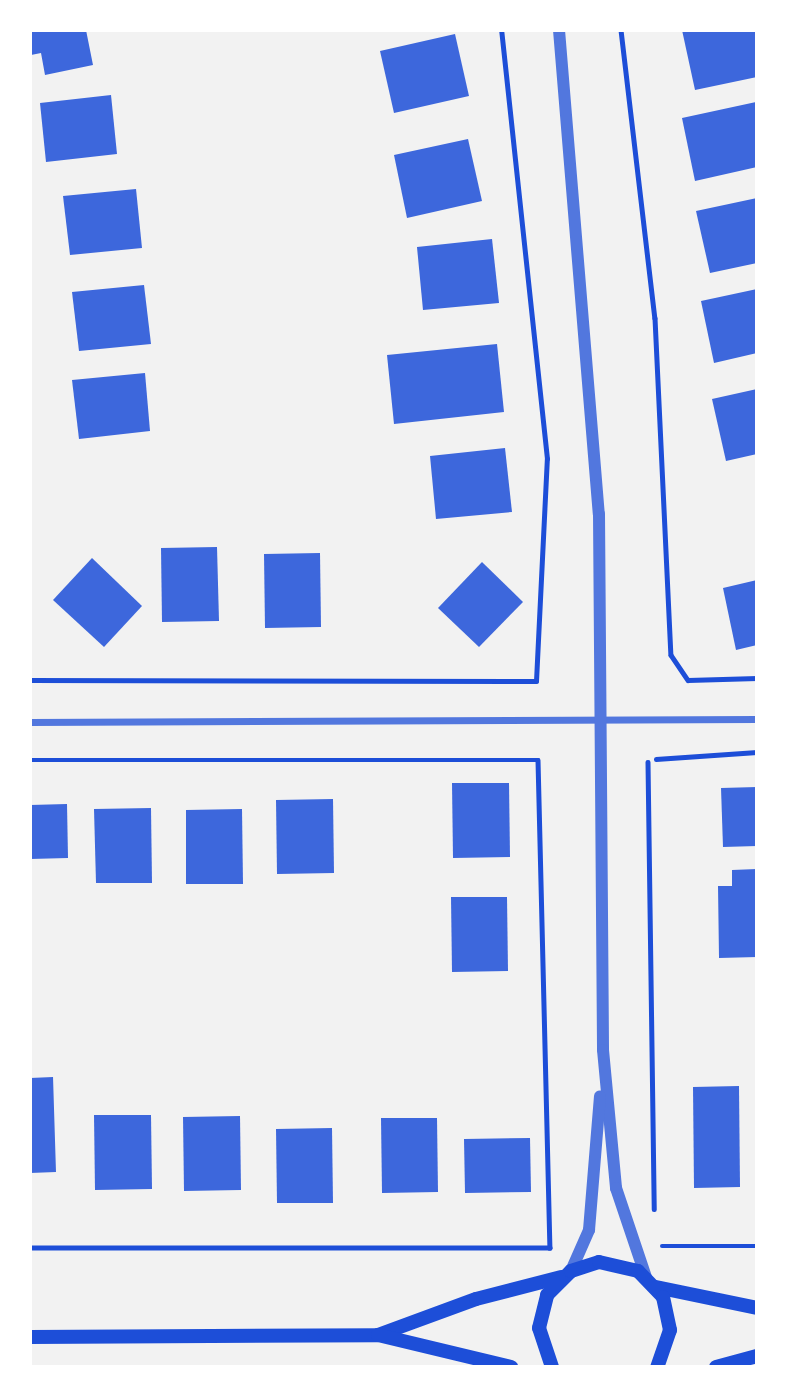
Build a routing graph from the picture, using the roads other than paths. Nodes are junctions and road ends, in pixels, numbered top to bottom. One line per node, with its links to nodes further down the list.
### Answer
1 (559, 30): 3 (street)
2 (757, 719): 3 (street)
3 (599, 721): 4 (street); 5 (street)
4 (30, 722)
5 (603, 1050): 6 (street); 7 (street)
6 (566, 1274): 7 (main road); 9 (main road); 13 (main road)
7 (651, 1282): 8 (main road); 14 (main road)
8 (757, 1308)
9 (379, 1335): 10 (main road); 12 (main road)
10 (30, 1337)
11 (757, 1356): 15 (main road)
12 (511, 1367)
13 (552, 1367)
14 (657, 1367)
15 (716, 1367)

